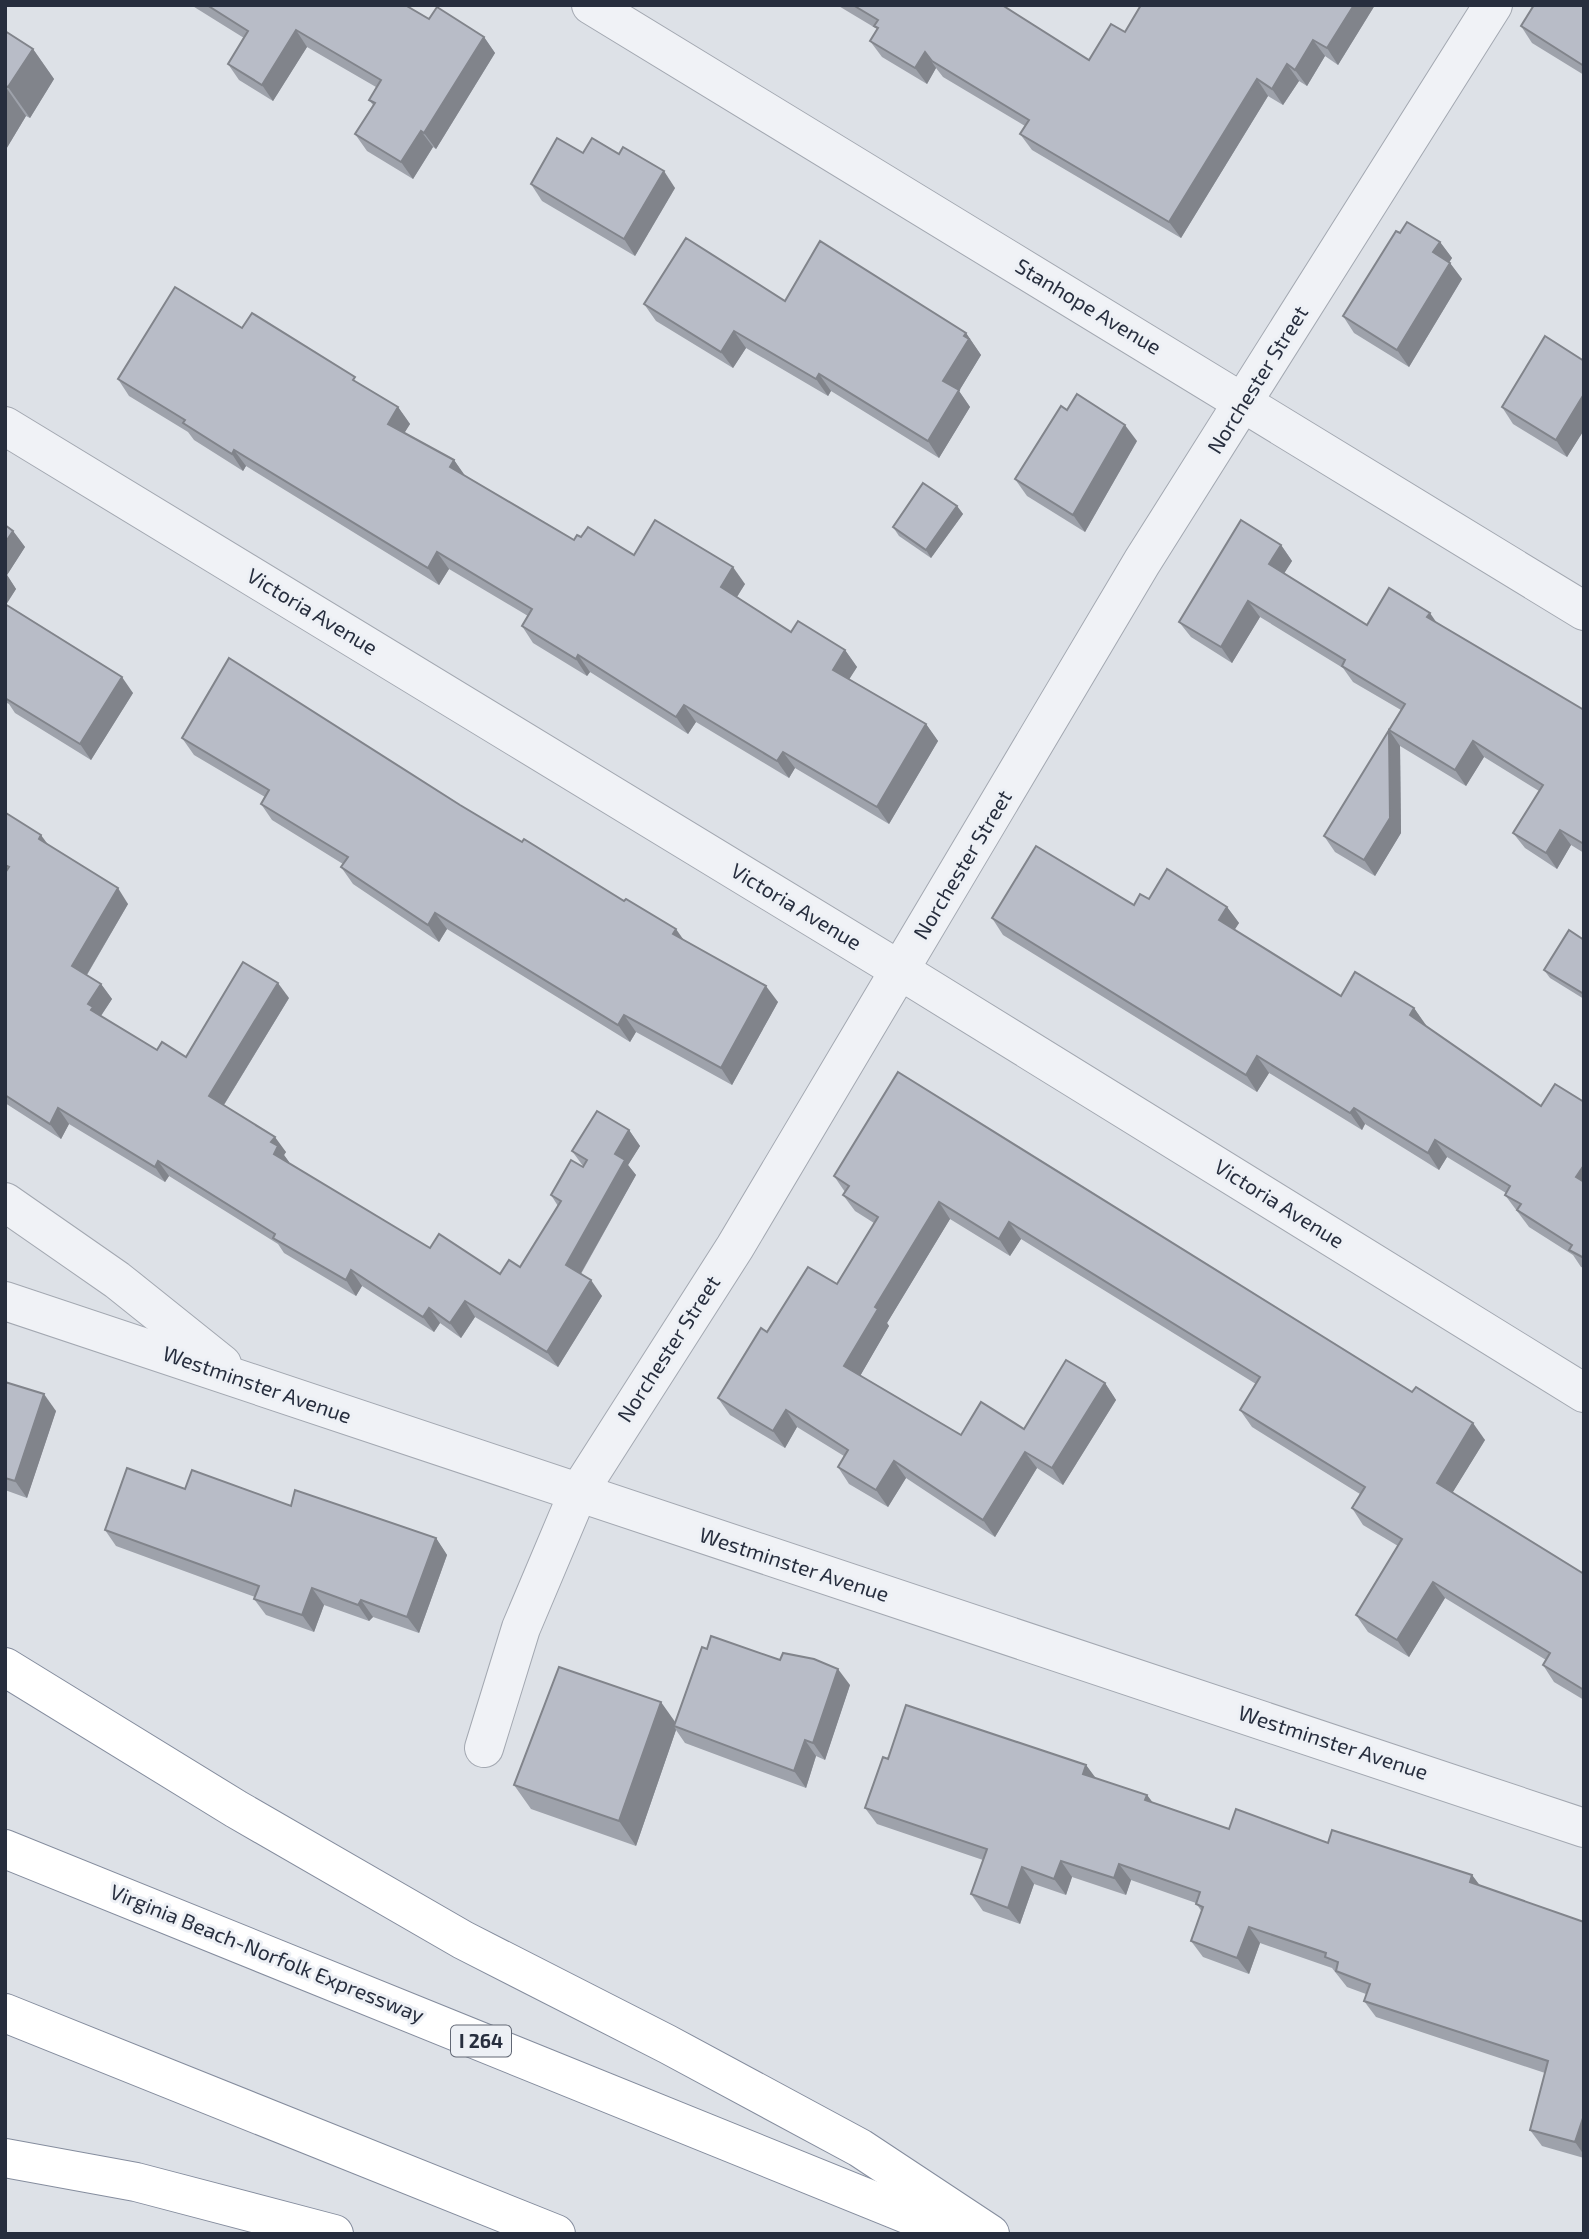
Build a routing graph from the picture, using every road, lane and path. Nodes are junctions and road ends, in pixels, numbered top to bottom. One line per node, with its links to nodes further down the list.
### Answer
1 (591, 5): 3 (street, Stanhope Avenue)
2 (1493, 5): 3 (street, Norchester Street)
3 (1244, 402): 5 (street, Stanhope Avenue); 6 (street, Norchester Street)
4 (5, 426): 6 (street, Victoria Avenue)
5 (1584, 611)
6 (901, 971): 10 (street, Victoria Avenue); 11 (street, Norchester Street)
7 (5, 1202): 9 (street)
8 (5, 1301): 9 (street, Westminster Avenue)
9 (243, 1381): 11 (street, Westminster Avenue)
10 (1584, 1393)
11 (578, 1493): 13 (street, Norchester Street); 14 (street, Westminster Avenue)
12 (5, 1667): 21 (highway)
13 (484, 1748)
14 (1584, 1828)
15 (5, 1849): 20 (highway, Virginia Beach-Norfolk Expressway / I 264)
16 (5, 2013): 19 (highway)
17 (5, 2158): 18 (highway)
18 (334, 2234)
19 (556, 2234)
20 (956, 2234)
21 (990, 2234)

